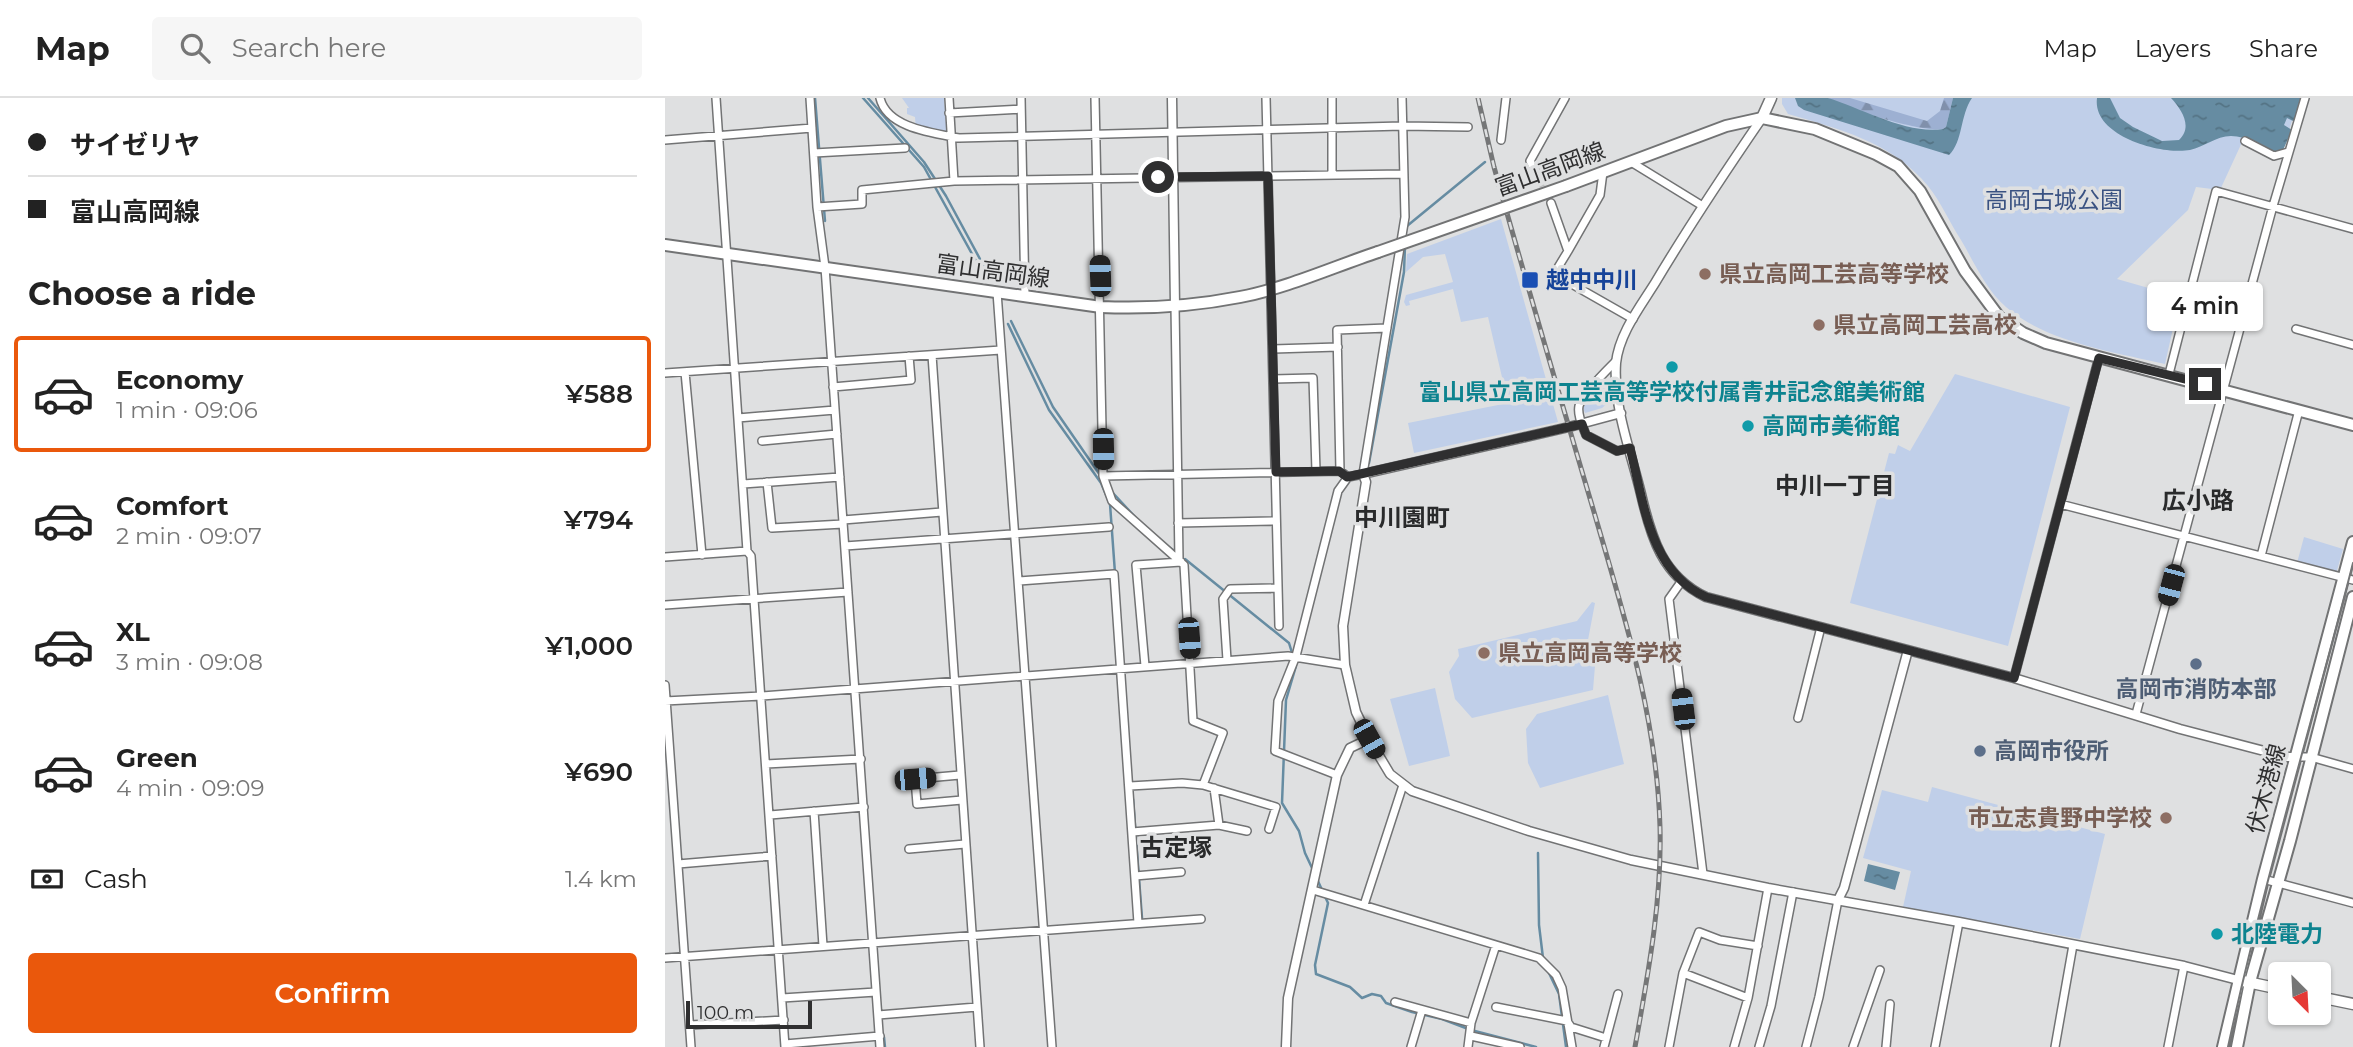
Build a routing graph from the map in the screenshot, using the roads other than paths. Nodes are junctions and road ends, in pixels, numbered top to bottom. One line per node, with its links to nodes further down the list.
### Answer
1 (716, 98): 24 (street)
2 (810, 98): 20 (street)
3 (880, 98): 25 (street)
4 (949, 98): 16 (street)
5 (1021, 98): 15 (street)
6 (1095, 98): 26 (street)
7 (1172, 98): 23 (street)
8 (1266, 98): 22 (street)
9 (1332, 98): 21 (street)
10 (1402, 98): 18 (street)
11 (1506, 98): 29 (street)
12 (1565, 98): 41 (street)
13 (1772, 98): 17 (main road)
14 (2305, 98): 32 (street)
15 (1021, 109): 16 (street); 27 (street)
16 (950, 113): 25 (street)
17 (1762, 118): 34 (main road, 富山高岡線); 45 (street); 67 (main road, 富山高岡線)
18 (1402, 126): 19 (street); 21 (street); 36 (street)
19 (1468, 127)
20 (813, 128): 24 (street); 33 (street)
21 (1332, 129): 22 (street); 37 (street)
22 (1266, 130): 23 (street); 38 (street)
23 (1172, 132): 26 (street); 39 (street)
24 (719, 136): 28 (street); 51 (street)
25 (951, 136): 27 (street); 42 (street)
26 (1096, 136): 27 (street); 40 (street)
27 (1022, 138): 43 (street)
28 (665, 139)
29 (1501, 140)
30 (2245, 141): 32 (street)
31 (905, 148): 33 (street)
32 (2288, 152): 46 (street)
33 (814, 153): 47 (street)
34 (1631, 162): 35 (main road, 富山高岡線); 45 (street)
35 (1603, 172): 50 (street); 53 (main road, 富山高岡線, bridge)
36 (1404, 174): 37 (street); 59 (street)
37 (1332, 175): 38 (street)
38 (1268, 176): 39 (street); 53 (street)
39 (1173, 178): 40 (street); 56 (street)
40 (1097, 179): 43 (street); 57 (street)
41 (1540, 180)
42 (954, 181): 43 (street); 47 (street)
43 (1023, 181): 55 (street)
44 (1551, 203): 50 (street)
45 (1702, 205): 58 (street)
46 (2273, 206): 48 (street); 73 (street); 76 (street)
47 (821, 207): 52 (street)
48 (2352, 227)
49 (665, 245): 51 (main road, 富山高岡線)
50 (1568, 251): 58 (street)
51 (727, 254): 52 (main road, 富山高岡線); 70 (street)
52 (825, 267): 54 (main road, 富山高岡線); 68 (street)
53 (1271, 289): 56 (main road, 富山高岡線); 63 (street)
54 (997, 292): 55 (main road, 富山高岡線); 64 (street)
55 (1025, 297): 57 (main road, 富山高岡線)
56 (1175, 306): 57 (main road, 富山高岡線); 89 (street)
57 (1101, 307): 91 (street)
58 (1633, 319): 69 (street)
59 (1387, 328): 62 (street); 90 (street)
60 (2296, 329): 61 (street)
61 (2353, 345)
62 (1338, 347): 63 (street); 87 (street)
63 (1273, 349): 74 (street)
64 (1001, 350): 65 (street); 102 (street)
65 (932, 355): 66 (street); 97 (street)
66 (909, 356): 68 (street); 75 (street)
67 (2099, 358): 73 (main road, 富山高岡線); 96 (street)
68 (831, 361): 70 (street); 75 (street)
69 (1616, 361): 79 (street); 81 (street)
70 (734, 367): 71 (street); 80 (street)
71 (685, 372): 72 (street); 108 (street)
72 (665, 373)
73 (2169, 374): 76 (main road, 富山高岡線)
74 (1273, 379): 86 (street); 88 (street)
75 (833, 387): 77 (street)
76 (2223, 389): 78 (main road, 富山高岡線); 103 (street)
77 (835, 410): 80 (street); 83 (street)
78 (2299, 410): 82 (main road, 富山高岡線); 109 (street)
79 (1621, 413): 81 (street); 85 (street)
80 (738, 418): 95 (street)
81 (1582, 424): 85 (street); 90 (street)
82 (2353, 425)
83 (837, 434): 84 (street); 92 (street)
84 (762, 442)
85 (1630, 448): 114 (street)
86 (1315, 471): 87 (street); 88 (street)
87 (1339, 471): 93 (street)
88 (1276, 472): 89 (street); 98 (street)
89 (1177, 474): 91 (street); 100 (street)
90 (1363, 474): 93 (street); 127 (street)
91 (1103, 476): 111 (street)
92 (840, 477): 94 (street); 99 (street)
93 (1347, 477): 123 (street)
94 (767, 482): 95 (street); 99 (street)
95 (743, 484): 107 (street)
96 (2060, 504): 103 (street); 130 (street)
97 (942, 512): 99 (street); 104 (street)
98 (1276, 521): 100 (street); 115 (street)
99 (843, 522): 106 (street)
100 (1178, 523): 111 (street)
101 (1109, 527): 102 (street)
102 (1015, 532): 104 (street); 113 (street)
103 (2185, 536): 109 (street); 136 (street)
104 (944, 539): 106 (street); 131 (street)
105 (2353, 542): 112 (main road, 伏木港線)
106 (845, 545): 116 (street)
107 (747, 551): 108 (street); 118 (street)
108 (702, 555): 110 (street)
109 (2261, 556): 112 (street)
110 (665, 557)
111 (1180, 561): 125 (street); 126 (street)
112 (2348, 579): 139 (main road, 伏木港線)
113 (1019, 581): 128 (street); 129 (street)
114 (1681, 582): 121 (street); 163 (street)
115 (1278, 588): 120 (street); 124 (street)
116 (848, 592): 118 (street); 133 (street)
117 (2353, 597): 140 (main road, 伏木港線)
118 (754, 598): 119 (street); 134 (street)
119 (665, 605)
120 (1279, 626)
121 (1821, 627): 122 (street); 137 (street)
122 (1907, 650): 130 (street); 170 (street)
123 (1293, 659): 124 (street); 127 (street); 145 (street)
124 (1227, 660): 125 (street)
125 (1191, 663): 126 (street); 146 (street)
126 (1145, 666): 128 (street)
127 (1345, 666): 138 (street)
128 (1121, 668): 129 (street); 148 (street)
129 (1026, 676): 131 (street); 176 (street)
130 (2014, 678): 136 (street)
131 (953, 680): 133 (street); 144 (street)
132 (665, 685): 135 (street)
133 (855, 688): 134 (street); 141 (street)
134 (761, 696): 135 (street); 142 (street)
135 (666, 701): 161 (street)
136 (2136, 714): 139 (street)
137 (1798, 718)
138 (1369, 739): 145 (street); 147 (street)
139 (2297, 757): 140 (street); 165 (main road, 伏木港線)
140 (2311, 757): 143 (street); 166 (main road, 伏木港線)
141 (860, 759): 142 (street); 151 (street)
142 (766, 764): 153 (street)
143 (2353, 769)
144 (960, 775): 150 (street); 150 (street)
145 (1337, 775): 168 (street)
146 (1203, 785): 148 (street); 149 (street)
147 (1403, 785): 163 (street); 172 (street)
148 (1130, 786): 157 (street)
149 (1214, 788): 154 (street); 155 (street)
150 (962, 800): 158 (street)
151 (864, 807): 152 (street); 178 (street)
152 (814, 811): 153 (street); 181 (street)
153 (769, 815): 160 (street)
154 (1219, 825): 156 (street); 157 (street)
155 (1269, 829)
156 (1247, 831)
157 (1132, 832): 164 (street)
158 (965, 844): 159 (street); 177 (street)
159 (909, 849)
160 (772, 856): 161 (street); 183 (street)
161 (678, 864): 184 (street)
162 (1181, 872): 164 (street)
163 (1703, 874): 167 (street)
164 (1135, 876): 175 (street)
165 (2263, 879): 166 (street); 189 (main road, 伏木港線)
166 (2277, 884): 171 (street); 190 (main road, 伏木港線)
167 (1768, 888): 169 (street); 182 (street)
168 (1313, 890): 172 (street); 216 (street)
169 (1793, 892): 170 (street); 224 (street)
170 (1837, 900): 174 (street); 225 (street)
171 (2353, 903)
172 (1364, 905): 179 (street)
173 (1201, 919): 175 (street)
174 (1959, 922): 180 (street); 228 (street)
175 (1138, 923): 176 (street)
176 (1043, 929): 177 (street); 215 (street)
177 (972, 936): 178 (street); 200 (street)
178 (873, 943): 181 (street); 192 (street)
179 (1496, 945): 205 (street); 206 (street)
180 (2073, 945): 186 (street); 229 (street)
181 (823, 946): 183 (street)
182 (1758, 946): 188 (street); 195 (street)
183 (779, 950): 184 (street); 194 (street)
184 (685, 956): 185 (street); 207 (street)
185 (665, 958)
186 (2184, 966): 189 (street); 230 (street)
187 (1880, 970): 226 (street)
188 (1683, 974): 195 (street); 222 (street)
189 (2238, 979): 190 (main road); 231 (main road, 伏木港線)
190 (2250, 982): 191 (main road); 232 (main road, 伏木港線)
191 (2268, 986)
192 (876, 992): 194 (street); 203 (street)
193 (1618, 994): 210 (street)
194 (782, 998): 204 (street)
195 (1748, 998): 223 (street)
196 (2331, 999): 198 (main road)
197 (1395, 1002): 202 (street)
198 (2353, 1003)
199 (1890, 1004): 227 (street)
200 (977, 1007): 203 (street); 214 (street)
201 (1496, 1007): 206 (street)
202 (1422, 1010): 205 (street); 217 (street)
203 (878, 1015): 209 (street)
204 (783, 1020): 207 (street); 211 (street)
205 (1471, 1023): 208 (street)
206 (1566, 1023): 210 (street); 220 (street)
207 (690, 1025): 212 (street)
208 (1471, 1036): 218 (street); 219 (street)
209 (880, 1037): 211 (street); 213 (street)
210 (1606, 1038): 221 (street)
211 (785, 1045)
212 (691, 1047)
213 (880, 1047)
214 (980, 1047)
215 (1052, 1047)
216 (1286, 1047)
217 (1411, 1047)
218 (1468, 1047)
219 (1520, 1047)
220 (1572, 1047)
221 (1604, 1047)
222 (1669, 1047)
223 (1734, 1047)
224 (1759, 1047)
225 (1807, 1047)
226 (1853, 1047)
227 (1886, 1047)
228 (1935, 1047)
229 (2055, 1047)
230 (2168, 1047)
231 (2223, 1047)
232 (2237, 1047)

